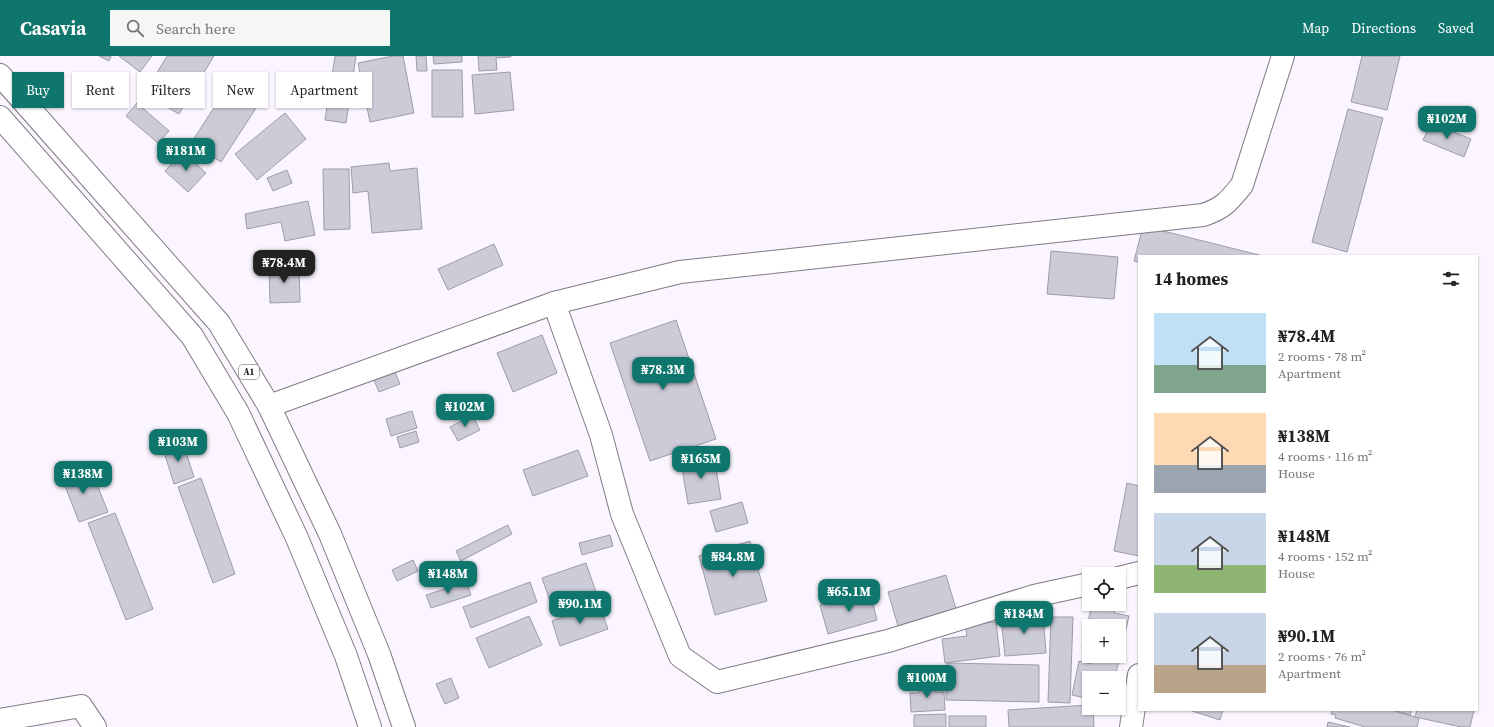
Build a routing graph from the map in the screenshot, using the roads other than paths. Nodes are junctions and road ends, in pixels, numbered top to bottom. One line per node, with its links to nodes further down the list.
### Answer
1 (1284, 56): 4 (main road)
2 (0, 75): 5 (main road, A1)
3 (0, 118): 12 (main road)
4 (554, 303): 5 (main road); 8 (main road)
5 (269, 406): 13 (main road, A1)
6 (1138, 573): 7 (main road)
7 (1126, 576)
8 (1082, 586)
9 (1138, 682): 14 (main road)
10 (0, 720): 11 (main road)
11 (95, 727)
12 (370, 727)
13 (404, 727)
14 (1131, 727)

